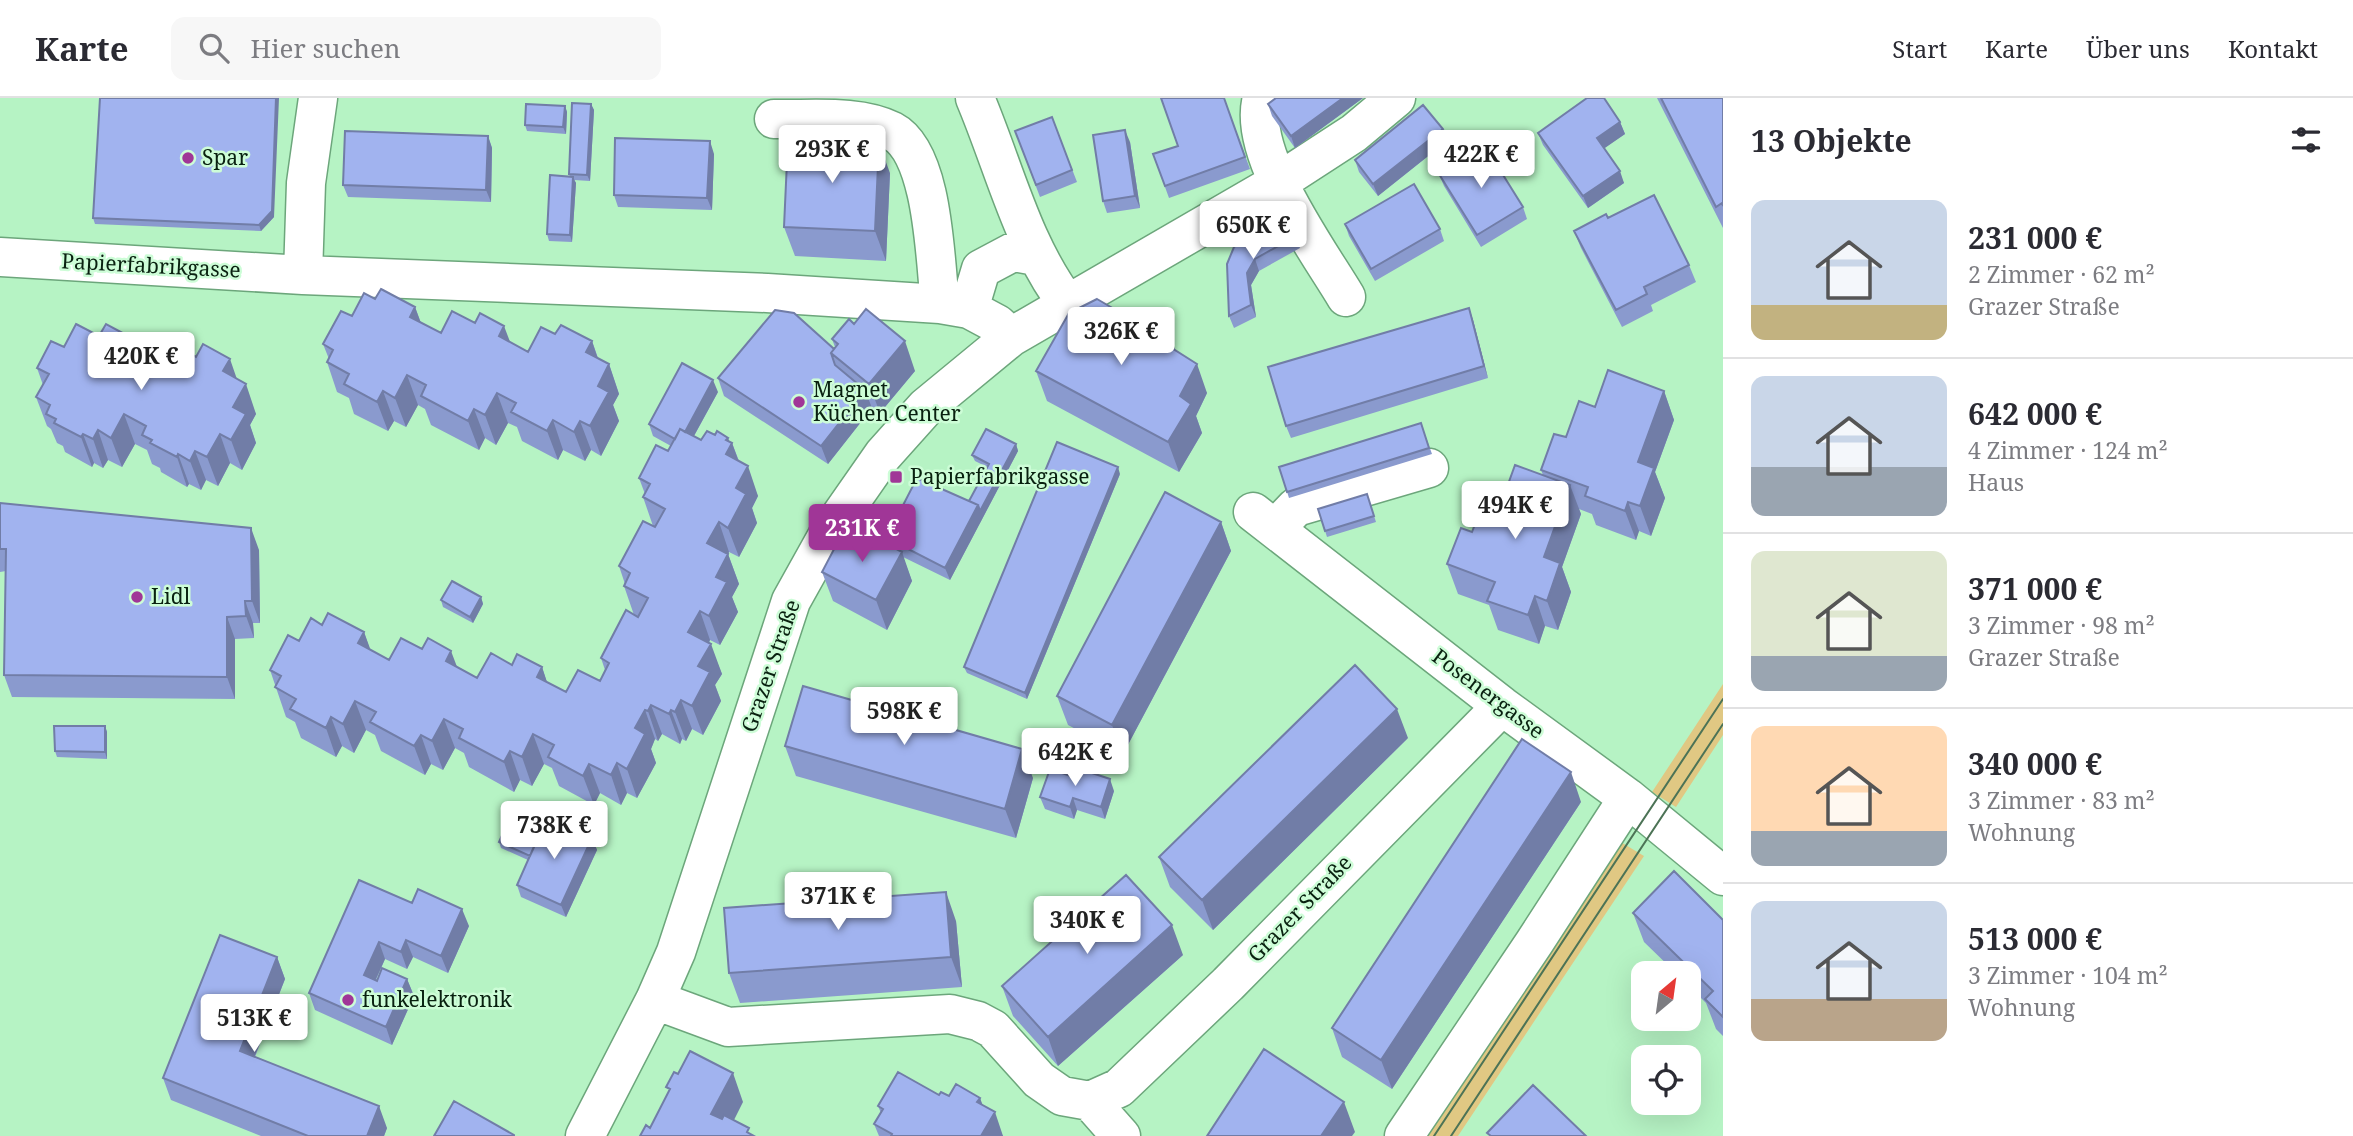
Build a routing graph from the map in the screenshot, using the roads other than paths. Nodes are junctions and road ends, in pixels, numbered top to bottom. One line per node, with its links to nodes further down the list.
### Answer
1 (318, 98): 9 (street)
2 (975, 98): 7 (street)
3 (1262, 98): 6 (street)
4 (1396, 98): 6 (street, Grazer Straße)
5 (774, 119): 12 (street)
6 (1277, 183): 10 (street); 11 (street, Grazer Straße)
7 (1036, 256): 11 (street); 12 (street)
8 (0, 257): 9 (street, Papierfabrikgasse)
9 (303, 275): 12 (street, Papierfabrikgasse)
10 (1346, 297)
11 (1069, 306): 13 (street, Grazer Straße)
12 (954, 307): 13 (street, Papierfabrikgasse)
13 (1011, 337): 18 (street, Grazer Straße)
14 (1429, 468): 15 (street, Posenergasse)
15 (1502, 706): 16 (street, Posenergasse); 19 (street, Grazer Straße)
16 (1628, 798): 17 (street, Posenergasse); 22 (street)
17 (1723, 876)
18 (655, 1000): 19 (street); 20 (street, Grazer Straße)
19 (1090, 1101): 21 (street)
20 (585, 1136)
21 (1121, 1136)
22 (1404, 1136)

